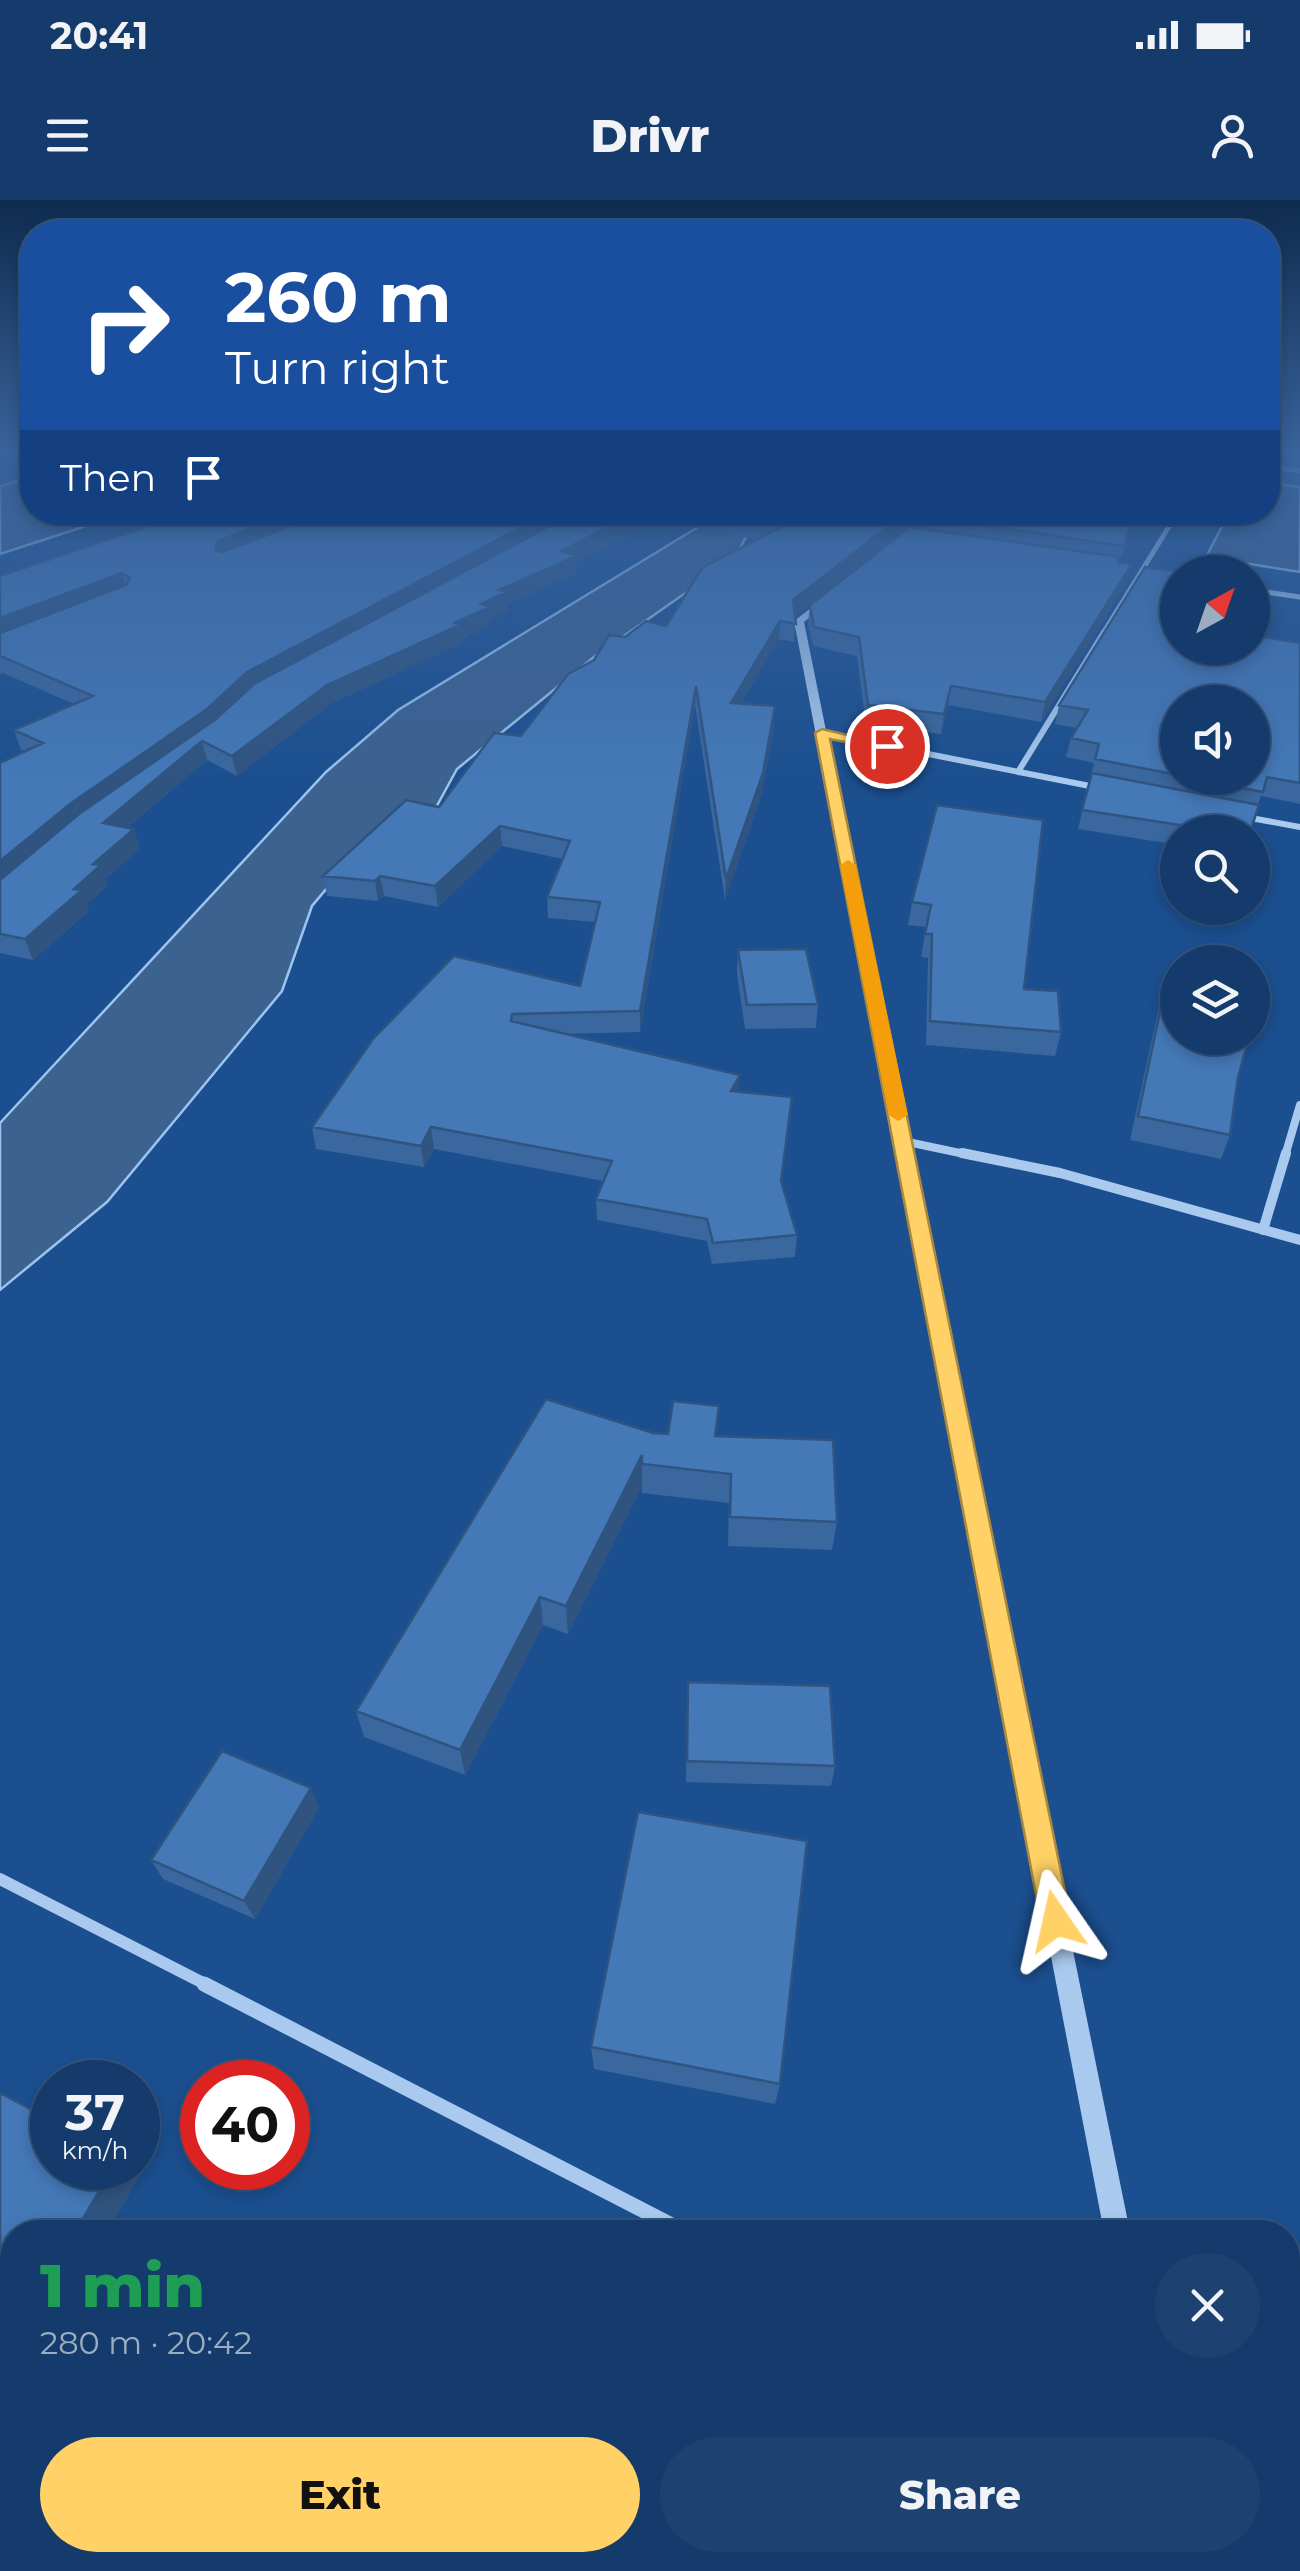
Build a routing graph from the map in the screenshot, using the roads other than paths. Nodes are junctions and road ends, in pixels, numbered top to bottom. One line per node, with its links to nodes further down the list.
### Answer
1 (1147, 562): 3 (street)
2 (1122, 570): 3 (street)
3 (1141, 572): 4 (street); 9 (street)
4 (1160, 575)
5 (845, 585): 8 (street)
6 (1270, 593): 7 (street)
7 (1300, 597)
8 (822, 733): 9 (street); 14 (street)
9 (1018, 772): 10 (street)
10 (1112, 790)
11 (1270, 822): 12 (street)
12 (1300, 828)
13 (1300, 1106): 15 (street)
14 (903, 1141): 15 (street); 19 (street)
15 (1264, 1230): 16 (street)
16 (1300, 1240)
17 (0, 1880): 18 (street)
18 (662, 2220)
19 (1115, 2220)

